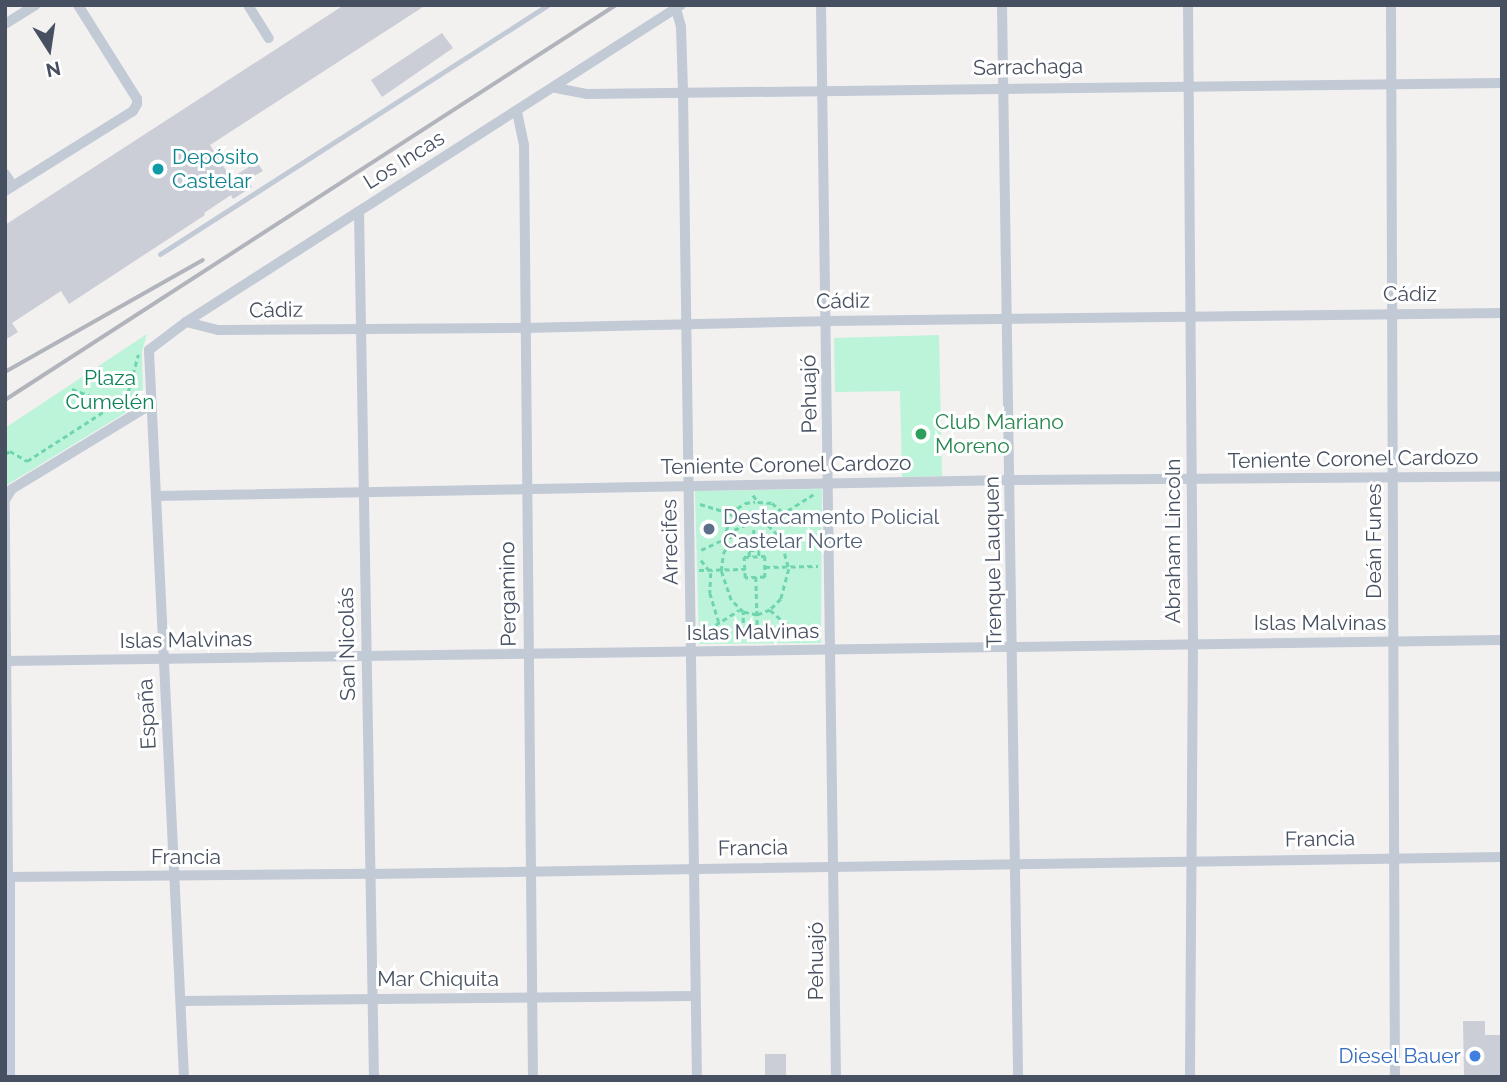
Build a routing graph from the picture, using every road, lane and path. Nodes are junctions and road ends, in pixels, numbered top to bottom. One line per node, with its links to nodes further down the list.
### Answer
1 (35, 5): 10 (street)
2 (78, 5): 21 (street)
3 (248, 5): 11 (street)
4 (548, 5): 23 (lane)
5 (821, 5): 17 (street, Pehuajó)
6 (1002, 5): 15 (street, Trenque Lauquen)
7 (1188, 5): 14 (street, Abraham Lincoln)
8 (1391, 5): 12 (street, Deán Funes)
9 (678, 7): 16 (street, Los Incas); 18 (street, Arrecifes)
10 (5, 24)
11 (269, 38)
12 (1392, 83): 13 (street, Sarrachaga); 14 (street, Sarrachaga); 25 (street, Deán Funes)
13 (1502, 83)
14 (1188, 84): 15 (street, Sarrachaga); 26 (street, Abraham Lincoln)
15 (1003, 87): 17 (street, Sarrachaga); 27 (street, Trenque Lauquen)
16 (556, 88): 18 (street, Sarrachaga); 19 (street, Los Incas)
17 (823, 91): 18 (street, Sarrachaga); 28 (street, Pehuajó)
18 (683, 92): 30 (street, Arrecifes)
19 (517, 112): 22 (street, Los Incas); 32 (street, Pergamino)
20 (5, 174): 21 (street)
21 (9, 188)
22 (359, 211): 29 (street, Los Incas); 31 (street, San Nicolás)
23 (160, 254)
24 (1502, 313): 25 (street, Cádiz)
25 (1391, 314): 26 (street, Cádiz); 39 (street, Deán Funes)
26 (1190, 316): 27 (street, Cádiz); 42 (street, Abraham Lincoln)
27 (1007, 319): 28 (street, Cádiz); 41 (street, Trenque Lauquen)
28 (827, 321): 30 (street, Cádiz); 44 (street, Pehuajó)
29 (186, 322): 31 (street, Cádiz); 33 (street, Los Incas)
30 (685, 325): 32 (street, Cádiz); 45 (street, Arrecifes)
31 (361, 328): 32 (street, Cádiz); 47 (street, San Nicolás)
32 (524, 328): 46 (street, Pergamino)
33 (144, 349): 35 (path); 36 (street, España)
34 (72, 389): 35 (path)
35 (117, 403): 37 (path); 38 (path)
36 (150, 405): 37 (street); 48 (street, España)
37 (137, 413): 84 (street)
38 (5, 454)
39 (1393, 477): 40 (street, Teniente Coronel Cardozo); 42 (street, Teniente Coronel Cardozo); 75 (street, Deán Funes)
40 (1502, 477)
41 (1011, 480): 42 (street, Teniente Coronel Cardozo); 44 (street, Teniente Coronel Cardozo); 76 (street, Trenque Lauquen)
42 (1192, 480): 74 (street, Abraham Lincoln)
43 (754, 485): 44 (street, Teniente Coronel Cardozo); 45 (street, Teniente Coronel Cardozo); 49 (path)
44 (830, 485): 52 (path); 61 (street, Pehuajó)
45 (688, 486): 46 (street, Teniente Coronel Cardozo); 50 (street, Arrecifes)
46 (525, 489): 47 (street, Teniente Coronel Cardozo); 80 (street, Pergamino)
47 (363, 492): 48 (street, Teniente Coronel Cardozo); 82 (street, San Nicolás)
48 (156, 496): 83 (street, España)
49 (758, 502): 51 (path); 52 (path)
50 (689, 503): 51 (path); 66 (street, Arrecifes)
51 (729, 513): 53 (path)
52 (783, 513): 56 (path)
53 (736, 517): 55 (path); 63 (path)
54 (754, 521): 55 (path); 56 (path); 57 (path)
55 (745, 523): 64 (path)
56 (766, 524): 60 (path)
57 (754, 551): 58 (path); 59 (path)
58 (759, 556): 59 (path); 62 (path)
59 (749, 557): 65 (path)
60 (789, 566): 61 (path); 62 (path); 68 (path)
61 (829, 566): 77 (street, Pehuajó)
62 (765, 567): 67 (path)
63 (710, 569): 64 (path); 66 (path); 71 (path)
64 (721, 569): 65 (path); 69 (path)
65 (745, 569): 67 (path)
66 (689, 570): 72 (street, Arrecifes)
67 (756, 578): 70 (path)
68 (770, 610): 70 (path); 77 (path)
69 (741, 611): 70 (path); 71 (path); 78 (path)
70 (757, 615): 79 (path)
71 (719, 622): 72 (path)
72 (691, 640): 81 (street, Arrecifes)
73 (1502, 640): 75 (street, Islas Malvinas)
74 (1193, 642): 75 (street, Islas Malvinas); 76 (street, Islas Malvinas); 87 (street, Abraham Lincoln)
75 (1394, 642): 86 (street, Deán Funes)
76 (1013, 646): 77 (street, Islas Malvinas); 88 (street, Trenque Lauquen)
77 (823, 650): 79 (street, Islas Malvinas); 89 (street, Pehuajó)
78 (743, 651): 79 (street, Islas Malvinas); 81 (street, Islas Malvinas)
79 (758, 651)
80 (528, 652): 81 (street, Islas Malvinas); 82 (street, Islas Malvinas); 91 (street, Pergamino)
81 (691, 652): 90 (street, Arrecifes)
82 (366, 656): 83 (street, Islas Malvinas); 92 (street, San Nicolás)
83 (164, 660): 84 (street, Islas Malvinas); 93 (street, España)
84 (6, 661): 94 (street)
85 (1502, 857): 86 (street, Francia)
86 (1396, 858): 87 (street, Francia); 107 (street, Deán Funes)
87 (1193, 860): 88 (street, Francia); 106 (street, Abraham Lincoln)
88 (1014, 862): 89 (street, Francia); 105 (street, Trenque Lauquen)
89 (835, 865): 90 (street, Francia); 104 (street, Pehuajó)
90 (693, 868): 91 (street, Francia); 95 (street, Arrecifes)
91 (530, 871): 92 (street, Francia); 96 (street, Pergamino)
92 (369, 874): 93 (street, Francia); 97 (street, San Nicolás)
93 (174, 876): 94 (street, Francia); 98 (street, España)
94 (6, 877): 99 (street)
95 (695, 996): 96 (street, Mar Chiquita); 103 (street, Arrecifes)
96 (532, 998): 97 (street, Mar Chiquita); 102 (street, Pergamino)
97 (371, 999): 98 (street, Mar Chiquita); 101 (street, San Nicolás)
98 (181, 1001): 100 (street, España)
99 (8, 1077)
100 (184, 1077)
101 (374, 1077)
102 (533, 1077)
103 (697, 1077)
104 (836, 1077)
105 (1018, 1077)
106 (1191, 1077)
107 (1395, 1077)

